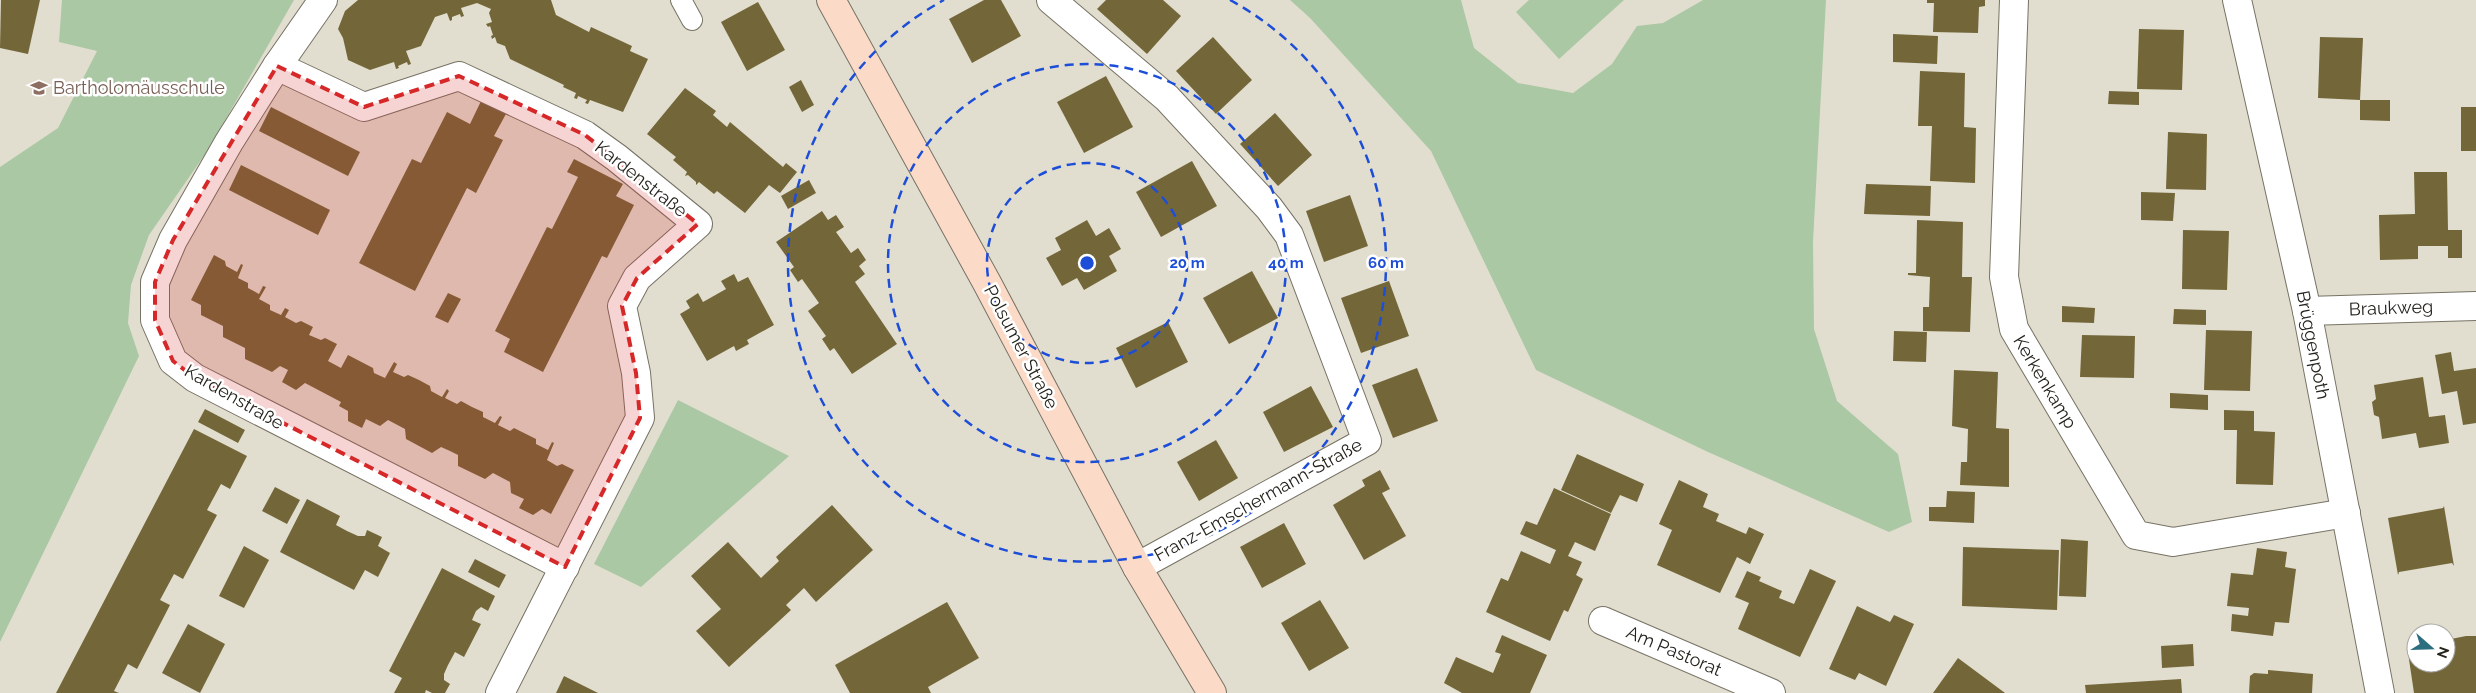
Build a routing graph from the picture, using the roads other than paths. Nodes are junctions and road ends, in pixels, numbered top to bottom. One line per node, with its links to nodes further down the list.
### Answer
1 (324, 0): 8 (street, Kardenstraße)
2 (681, 0): 7 (lane)
3 (831, 0): 13 (main road, Polsumer Straße)
4 (1051, 0): 13 (street, Franz-Emschermann-Straße)
5 (2014, 0): 11 (street, Kerkenkamp)
6 (2237, 0): 10 (street, Brüggenpoth)
7 (692, 20)
8 (276, 66): 12 (street, Kardenstraße); 12 (street, Kardenstraße)
9 (2476, 306): 10 (street, Braukweg)
10 (2307, 311): 11 (street, Brüggenpoth)
11 (2346, 513): 18 (street, Brüggenpoth)
12 (565, 567): 15 (street, Kardenstraße)
13 (1137, 567): 16 (main road, Polsumer Straße)
14 (1603, 621): 17 (street, Am Pastorat)
15 (500, 693)
16 (1212, 693)
17 (1771, 693)
18 (2380, 693)

